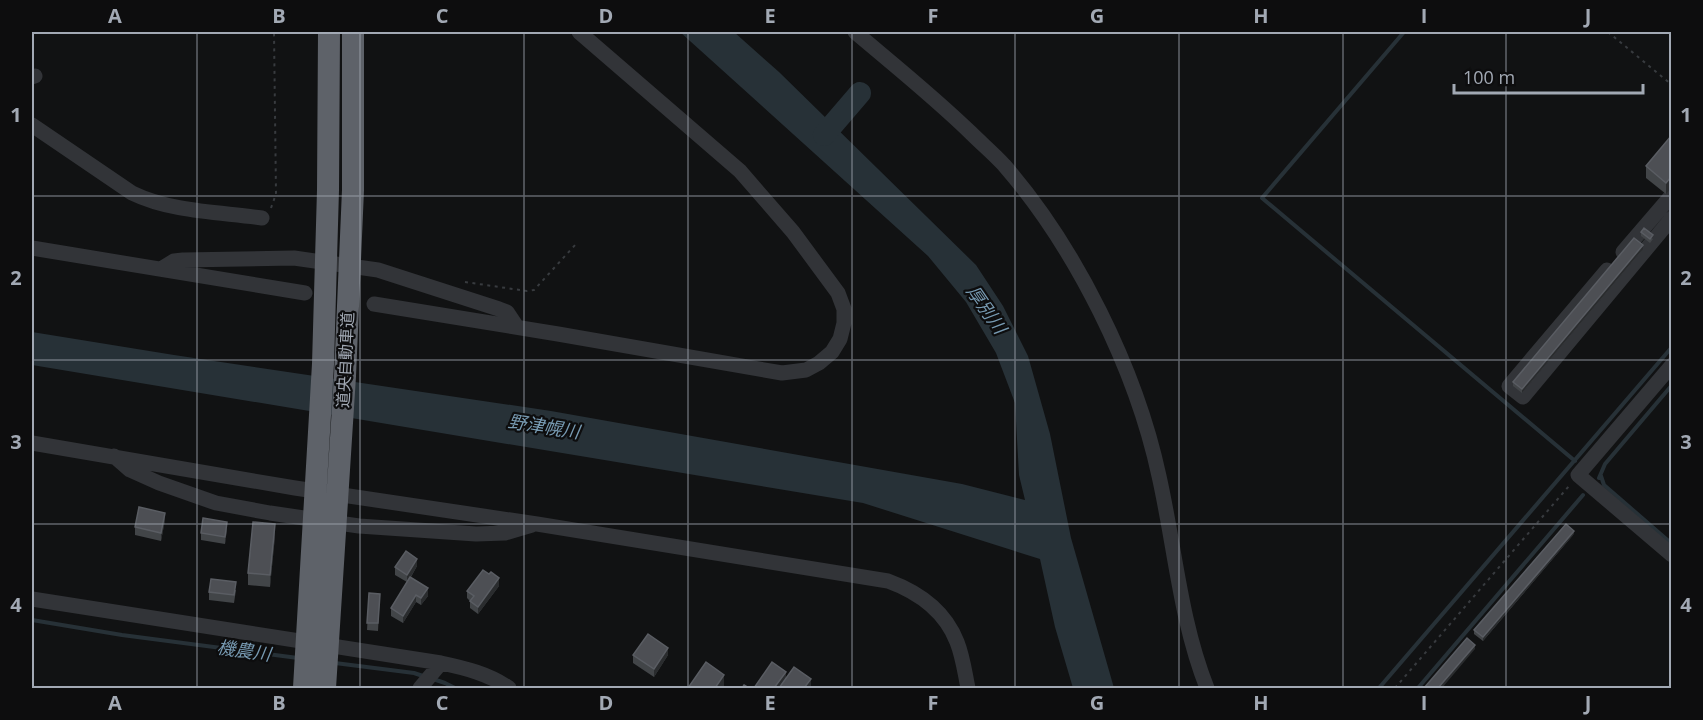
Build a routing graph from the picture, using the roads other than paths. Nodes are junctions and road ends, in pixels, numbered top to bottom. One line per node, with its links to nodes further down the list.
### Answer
1 (329, 32): 21 (highway, 道央自動車道, bridge)
2 (353, 32): 22 (highway, 道央自動車道, bridge)
3 (579, 32): 13 (street)
4 (855, 32): 26 (street)
5 (32, 125): 7 (street)
6 (1671, 196): 8 (street)
7 (262, 218)
8 (1671, 218)
9 (32, 248): 10 (street)
10 (161, 269): 11 (street); 13 (street)
11 (305, 293)
12 (374, 304): 13 (street)
13 (517, 327)
14 (1671, 365): 18 (street)
15 (32, 443): 16 (street)
16 (114, 456): 17 (street); 17 (street)
17 (537, 524): 25 (street)
18 (1671, 555)
19 (32, 598): 20 (street)
20 (437, 668): 23 (street); 24 (street)
21 (304, 688)
22 (325, 688)
23 (420, 688)
24 (509, 688)
25 (968, 688)
26 (1207, 688)

